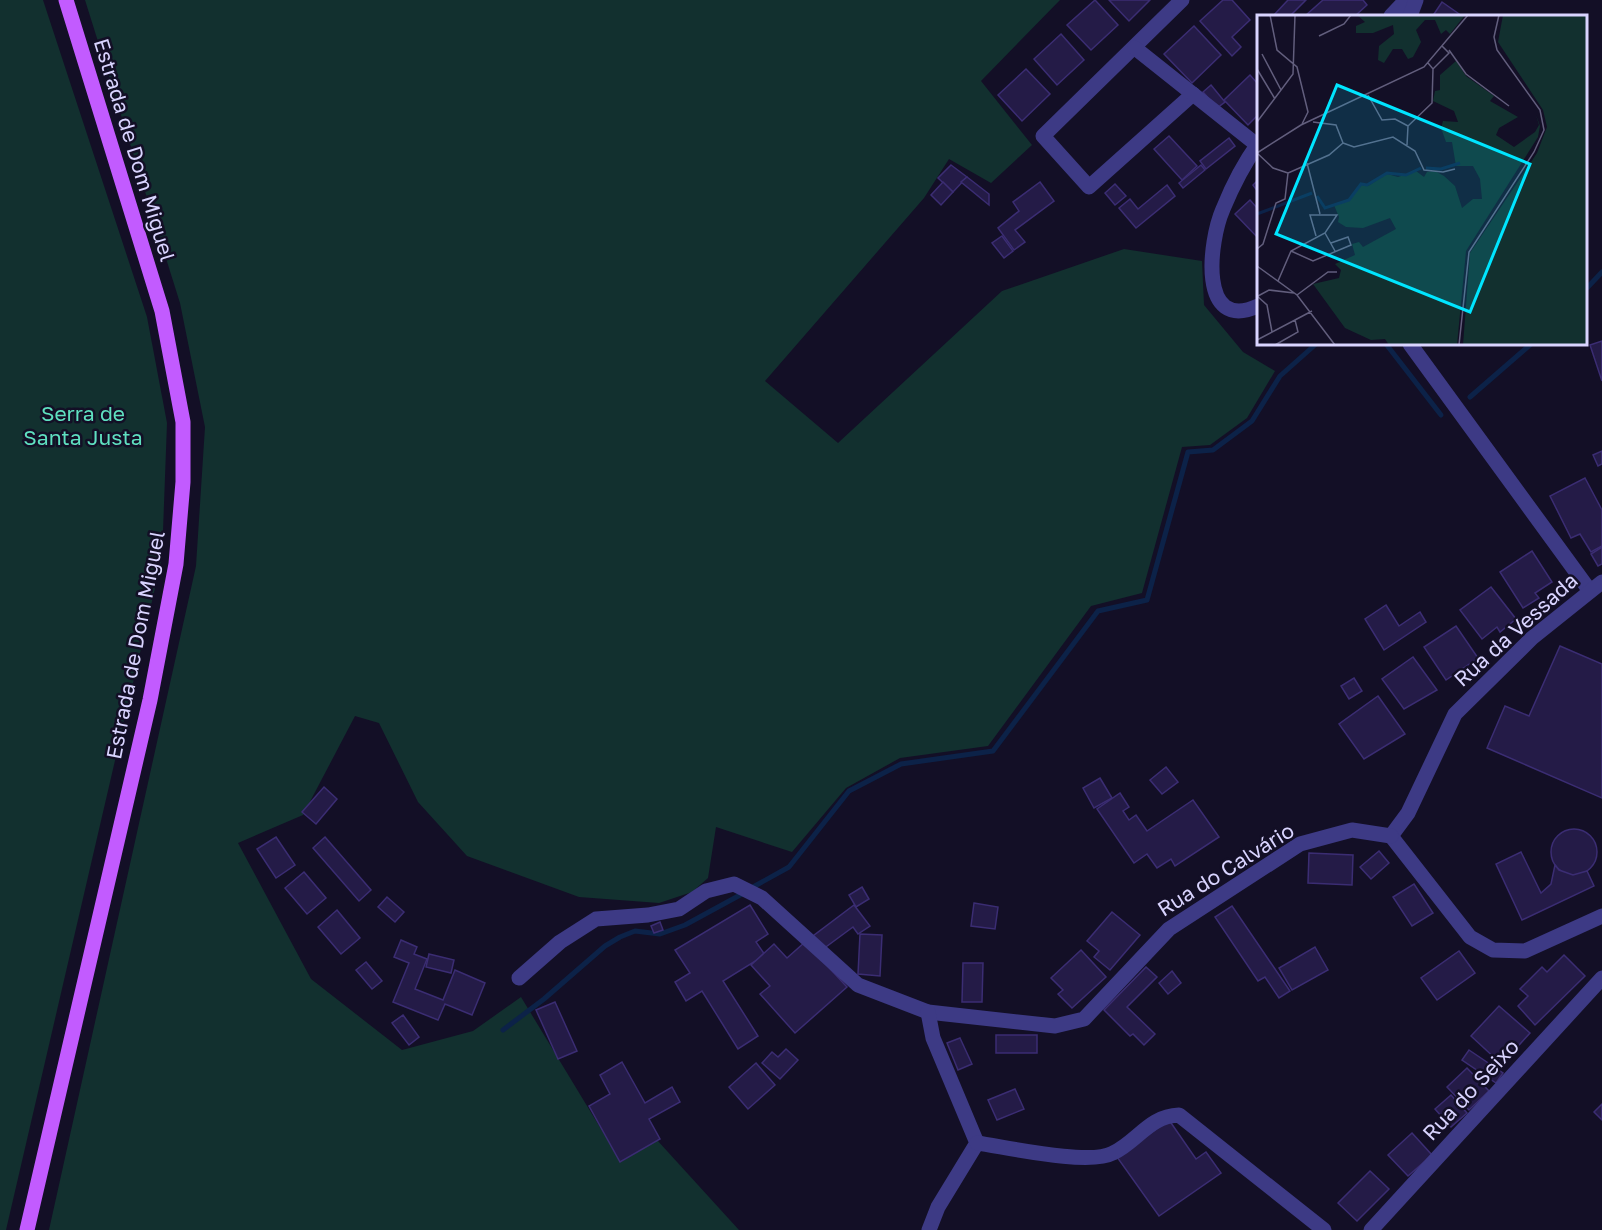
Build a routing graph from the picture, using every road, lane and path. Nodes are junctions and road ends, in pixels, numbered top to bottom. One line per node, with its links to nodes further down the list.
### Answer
1 (66, 0): 20 (main road, Estrada de Dom Miguel)
2 (1182, 0): 7 (street)
3 (1406, 0): 5 (street)
4 (1416, 0): 6 (street)
5 (1392, 15)
6 (1410, 15)
7 (1135, 48): 8 (street); 8 (street)
8 (1193, 94): 9 (street)
9 (1257, 143)
10 (1257, 146): 11 (street)
11 (1257, 306)
12 (1411, 345): 13 (street)
13 (1596, 586): 14 (street, Rua da Vessada)
14 (1391, 836): 15 (street); 18 (street, Rua do Calvário)
15 (1602, 916)
16 (519, 978): 18 (street, Rua do Calvário)
17 (1602, 978): 23 (street, Rua do Seixo)
18 (928, 1012): 19 (street)
19 (977, 1143): 21 (street); 22 (street)
20 (27, 1230)
21 (929, 1230)
22 (1324, 1230)
23 (1371, 1230)

